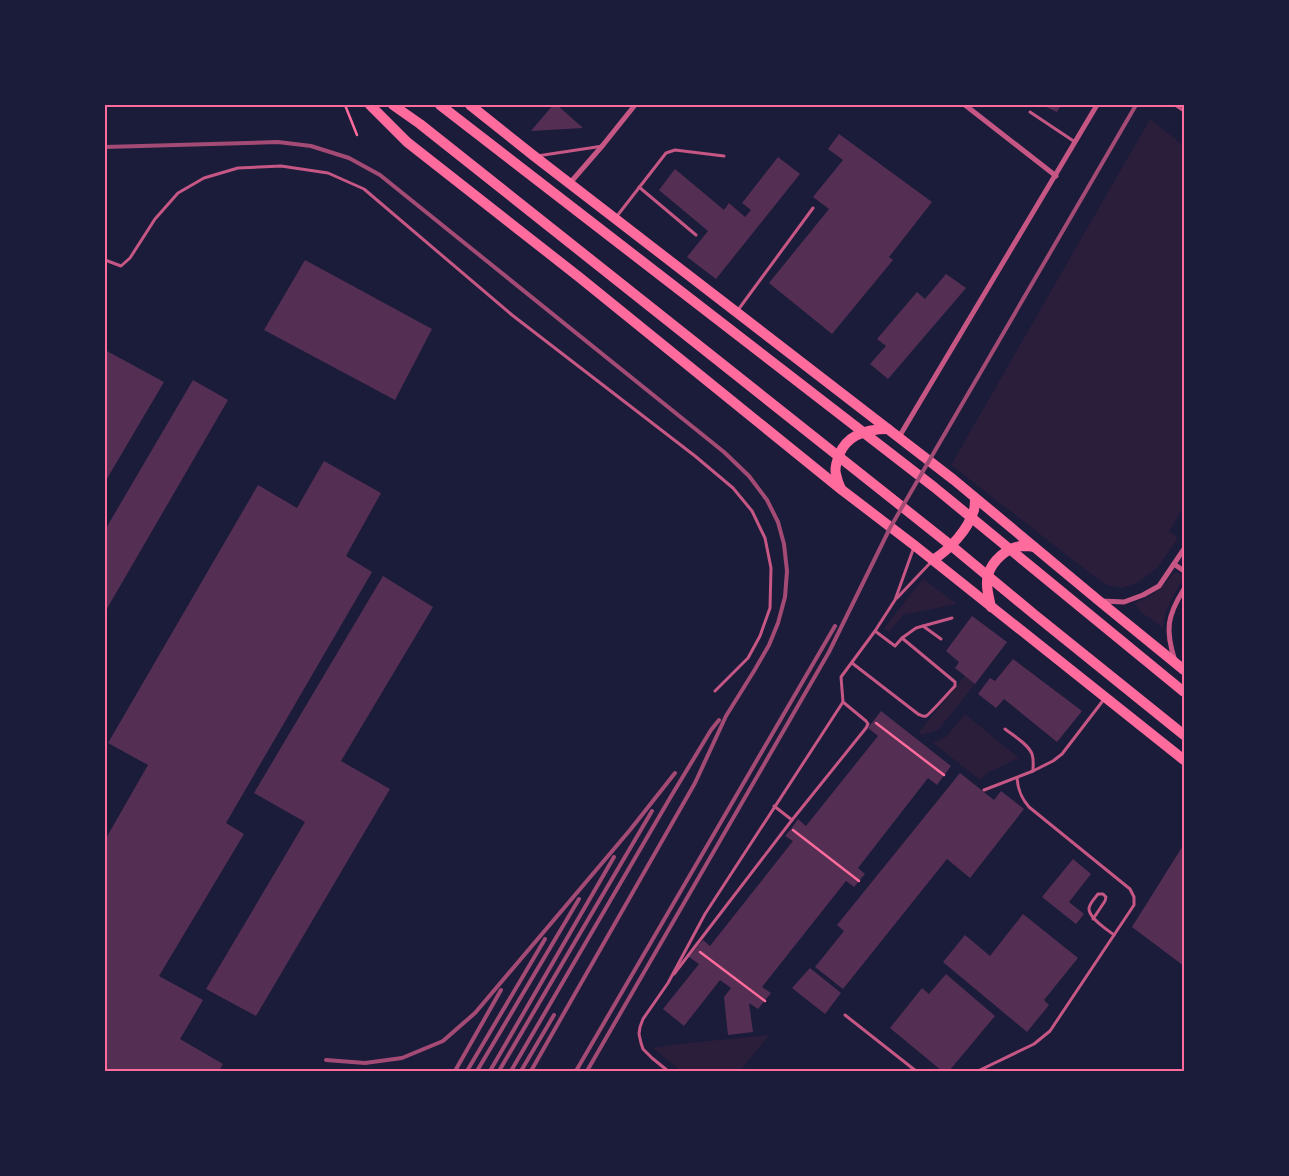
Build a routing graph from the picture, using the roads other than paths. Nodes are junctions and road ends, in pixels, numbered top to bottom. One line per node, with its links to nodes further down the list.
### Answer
1 (370, 105): 25 (main road)
2 (393, 105): 49 (main road)
3 (440, 105): 45 (main road)
4 (470, 105): 13 (main road)
5 (635, 105): 12 (street)
6 (965, 105): 15 (street)
7 (1097, 105): 11 (street)
8 (1175, 105): 9 (lane)
9 (1184, 111)
10 (1030, 112): 11 (lane)
11 (1076, 142): 15 (street)
12 (603, 146): 13 (lane); 16 (street)
13 (534, 156): 16 (main road)
14 (724, 156): 17 (lane)
15 (1056, 176): 24 (street)
16 (570, 184): 19 (main road)
17 (639, 187): 19 (lane); 20 (lane)
18 (813, 208): 22 (lane)
19 (615, 219): 22 (main road)
20 (696, 235)
21 (105, 260): 44 (lane)
22 (737, 313): 23 (main road)
23 (888, 429): 24 (main road); 25 (main road)
24 (899, 437): 26 (main road)
25 (842, 490): 27 (main road)
26 (975, 498): 28 (main road); 30 (main road)
27 (914, 546): 30 (main road); 34 (lane)
28 (1034, 547): 35 (main road); 36 (main road)
29 (1184, 550): 31 (street)
30 (933, 560): 34 (lane); 36 (main road)
31 (1174, 564): 32 (street); 35 (street)
32 (1184, 571)
33 (1184, 589): 43 (street)
34 (894, 600): 39 (lane)
35 (1098, 600): 43 (main road)
36 (991, 606): 46 (main road)
37 (952, 618): 38 (lane)
38 (923, 626): 40 (lane); 41 (lane)
39 (875, 631): 40 (lane); 42 (lane)
40 (902, 638): 42 (lane)
41 (941, 639)
42 (852, 663): 47 (lane)
43 (1180, 666)
44 (716, 691)
45 (1184, 692)
46 (1105, 698): 50 (main road); 51 (lane)
47 (842, 702): 54 (lane); 55 (lane)
48 (1005, 729): 51 (lane)
49 (1184, 735)
50 (1184, 760)
51 (1033, 771): 52 (lane)
52 (1017, 778): 53 (lane); 57 (lane)
53 (984, 790)
54 (774, 806): 55 (lane); 58 (lane)
55 (792, 820): 58 (lane)
56 (1093, 919): 56 (lane); 57 (lane)
57 (1114, 935): 62 (lane)
58 (668, 983): 60 (lane)
59 (845, 1015): 61 (lane)
60 (668, 1071)
61 (916, 1071)
62 (978, 1071)

